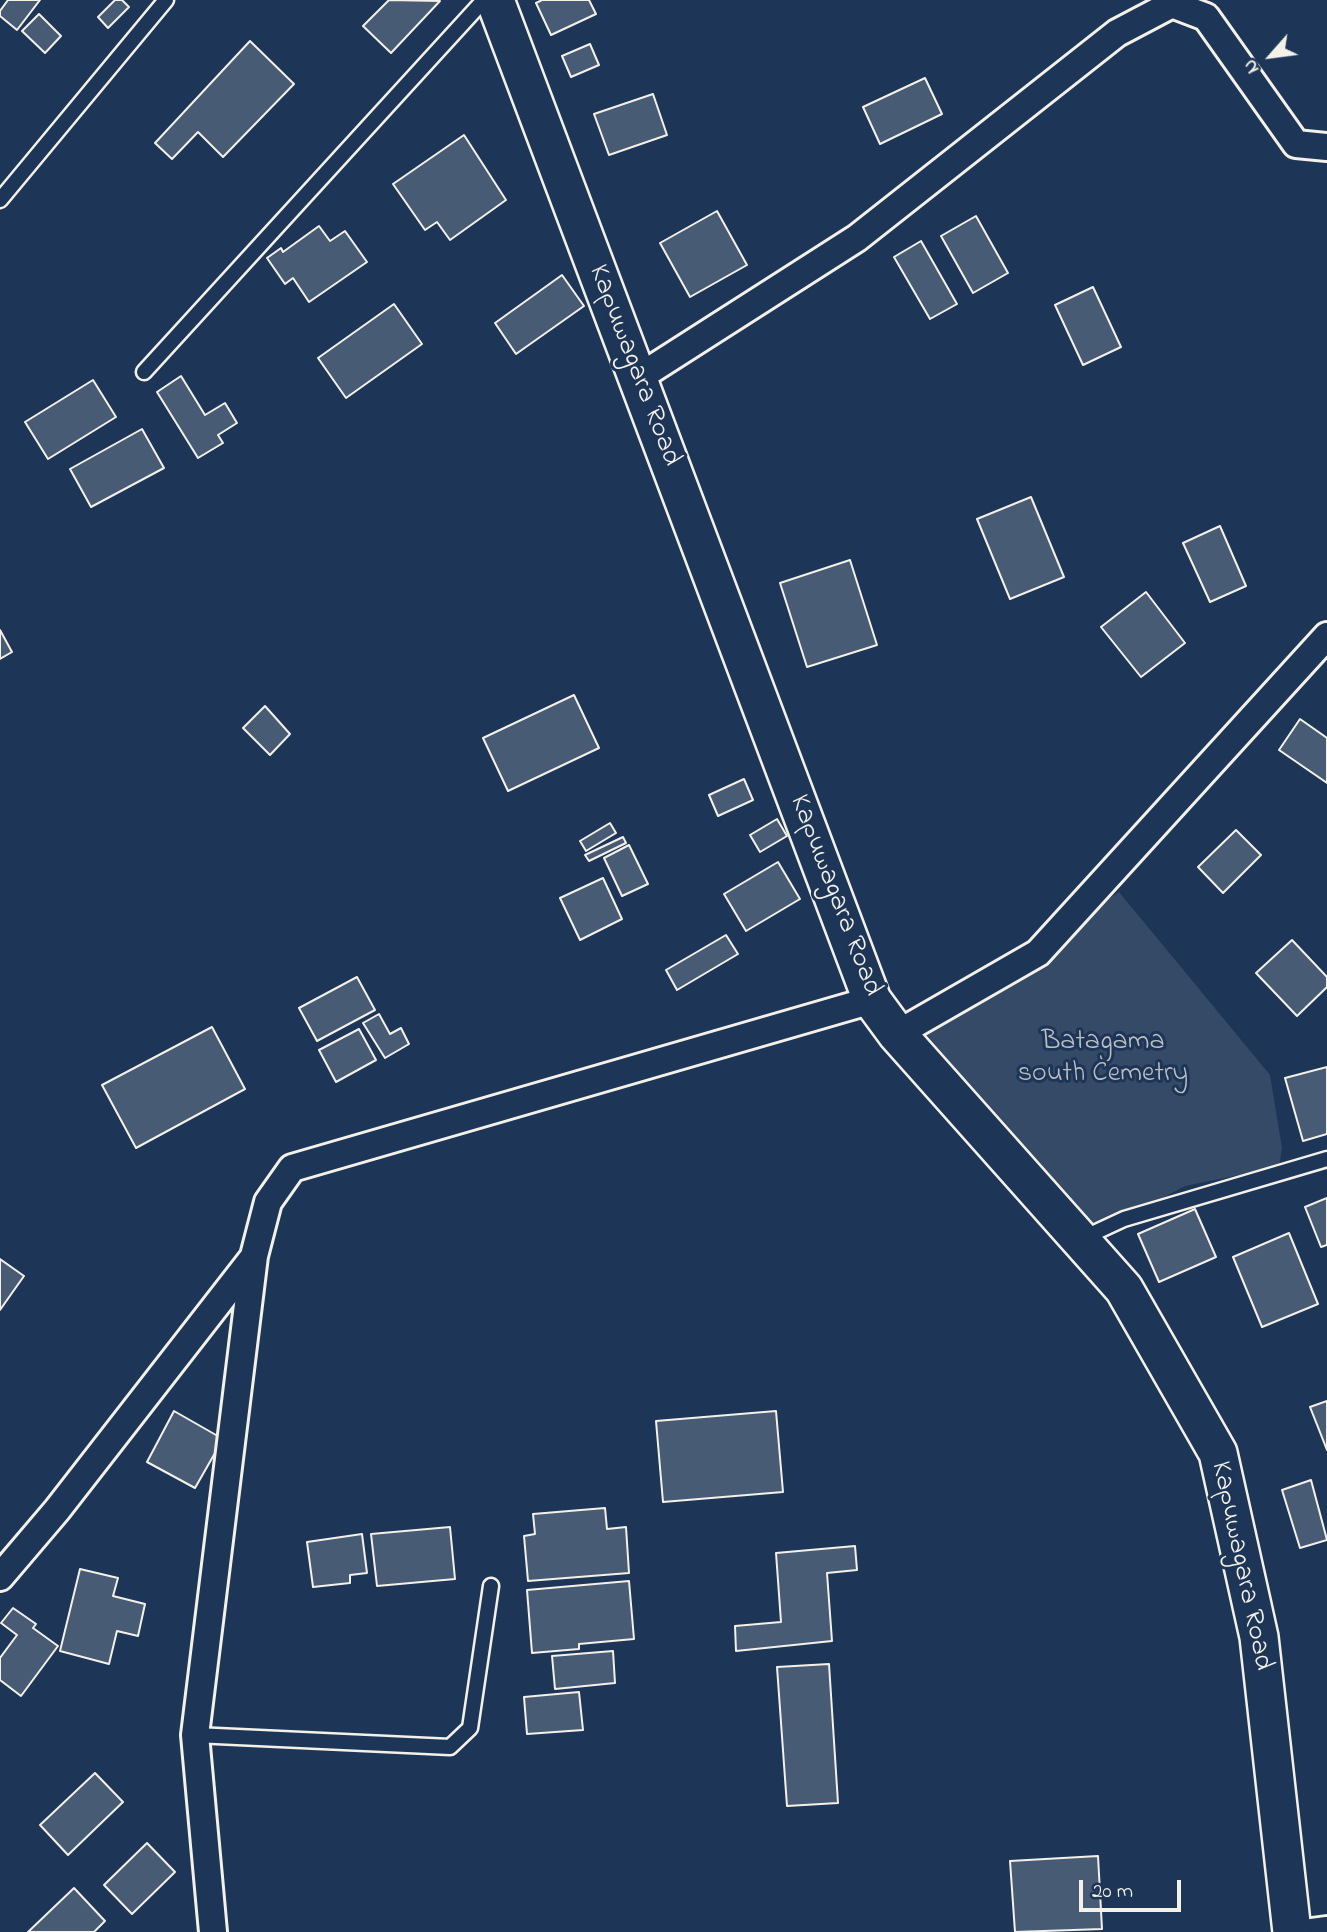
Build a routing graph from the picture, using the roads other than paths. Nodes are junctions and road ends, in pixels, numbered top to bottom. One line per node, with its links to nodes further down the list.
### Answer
1 (166, 0): 5 (lane)
2 (484, 0): 6 (lane)
3 (495, 0): 7 (street, Kapuwagara Road)
4 (1327, 147): 7 (street)
5 (0, 200)
6 (144, 372)
7 (638, 378): 9 (street, Kapuwagara Road)
8 (1327, 636): 10 (street)
9 (872, 1000): 10 (street, Kapuwagara Road); 13 (street)
10 (897, 1034): 12 (street, Kapuwagara Road)
11 (1327, 1159): 12 (lane)
12 (1080, 1240): 19 (street, Kapuwagara Road)
13 (254, 1256): 14 (street); 16 (street)
14 (0, 1577)
15 (491, 1586): 16 (lane)
16 (195, 1735): 18 (street)
17 (1327, 1930): 20 (street)
18 (213, 1932)
19 (1292, 1932)
20 (1312, 1932)

